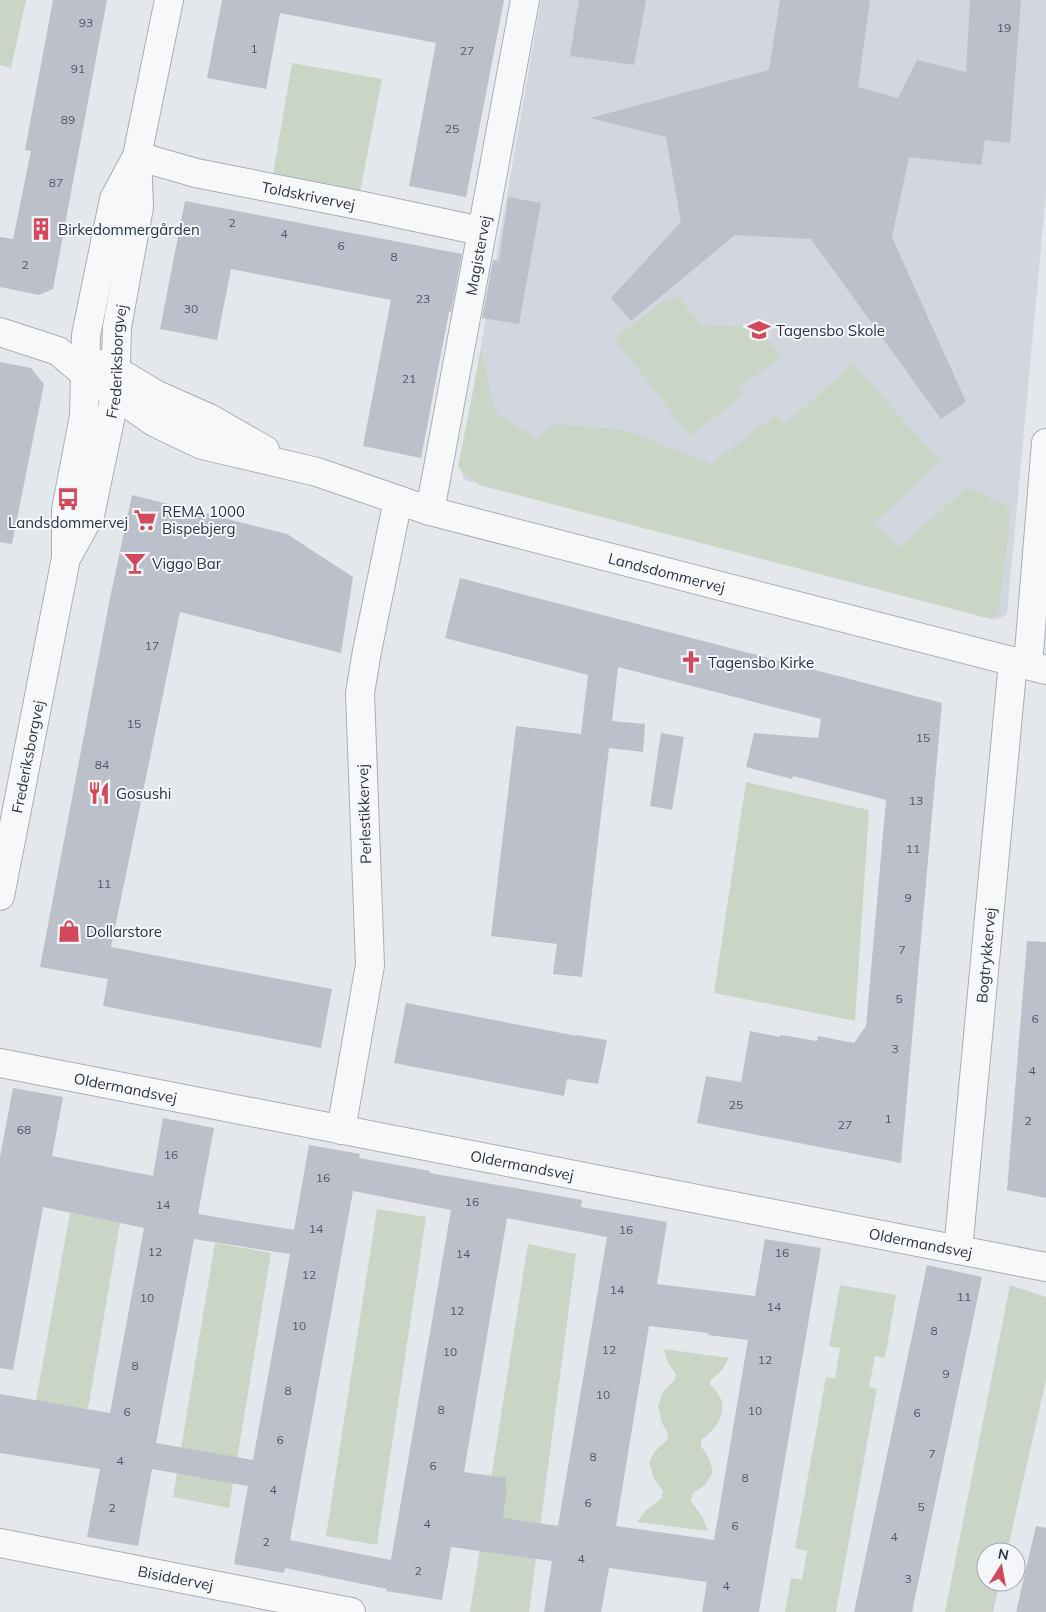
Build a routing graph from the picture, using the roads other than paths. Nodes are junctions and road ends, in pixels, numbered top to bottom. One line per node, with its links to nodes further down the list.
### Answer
1 (169, 0): 3 (street, Frederiksborgvej)
2 (525, 0): 4 (street, Magistervej)
3 (137, 156): 4 (street, Toldskrivervej); 6 (street, Frederiksborgvej); 7 (street, Frederiksborgvej)
4 (481, 231): 10 (street, Magistervej)
5 (0, 332): 6 (street, Landsdommervej)
6 (85, 374): 7 (street, Landsdommervej); 11 (street, Frederiksborgvej)
7 (116, 383): 9 (street, Landsdommervej); 11 (street, Frederiksborgvej)
8 (1046, 443): 12 (street, Bogtrykkervej)
9 (398, 500): 10 (street, Landsdommervej); 15 (street, Perlestikkervej)
10 (430, 511): 12 (street, Landsdommervej)
11 (66, 558): 13 (street, Frederiksborgvej)
12 (1029, 665): 16 (street, Bogtrykkervej)
13 (0, 896)
14 (0, 1063): 15 (street, Oldermandsvej)
15 (340, 1130): 16 (street, Oldermandsvej)
16 (958, 1250): 17 (street, Oldermandsvej)
17 (1046, 1267)
18 (0, 1543): 19 (street, Bisiddervej)
19 (251, 1602): 20 (street, Bisiddervej)
20 (351, 1612)

